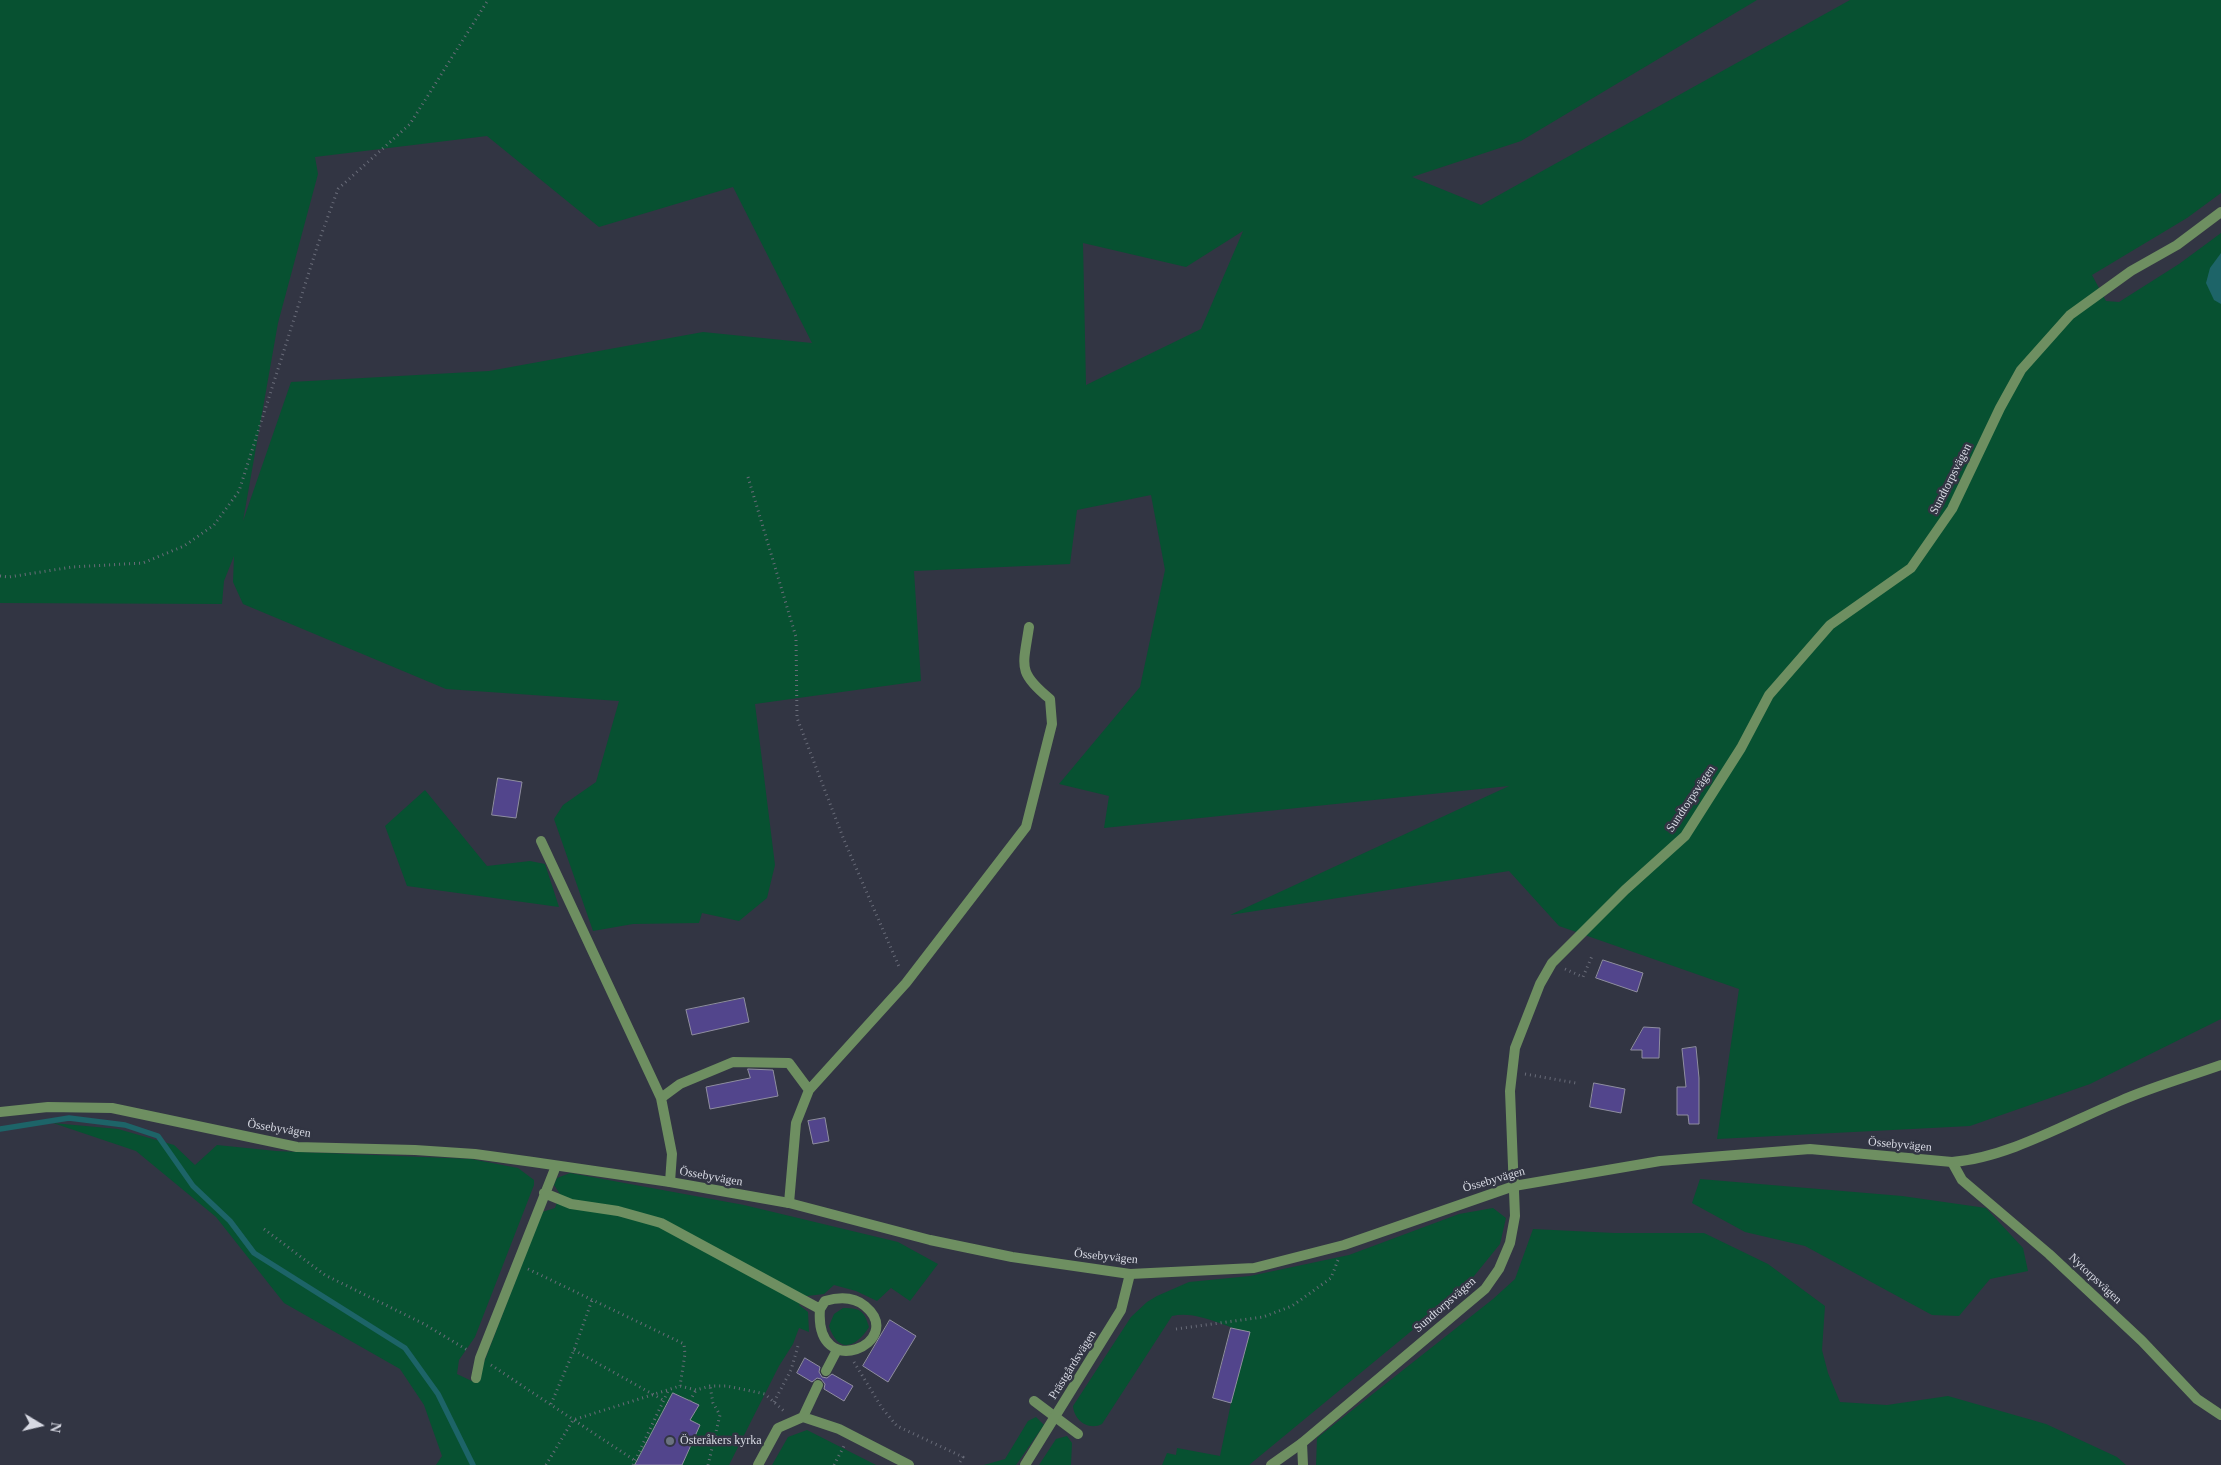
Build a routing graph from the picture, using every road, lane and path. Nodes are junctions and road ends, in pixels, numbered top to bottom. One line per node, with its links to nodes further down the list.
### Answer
1 (488, 0): 4 (path)
2 (2221, 212): 8 (street, Sundtorpsvägen)
3 (748, 478): 9 (path)
4 (0, 576)
5 (1029, 627): 9 (street)
6 (542, 841): 14 (street)
7 (1592, 956): 8 (path)
8 (1552, 963): 11 (street, Sundtorpsvägen)
9 (906, 982): 13 (street)
10 (2221, 1066): 16 (street, Össebyvägen)
11 (1512, 1072): 12 (path); 19 (street, Sundtorpsvägen)
12 (1576, 1083)
13 (809, 1090): 14 (street); 21 (street)
14 (661, 1098): 18 (street)
15 (0, 1112): 17 (street, Össebyvägen)
16 (1952, 1162): 19 (street, Össebyvägen); 47 (street, Nytorpsvägen)
17 (556, 1166): 18 (street, Össebyvägen); 20 (street)
18 (670, 1182): 21 (street, Össebyvägen)
19 (1514, 1186): 23 (street, Össebyvägen); 53 (street, Sundtorpsvägen)
20 (544, 1192): 27 (street); 33 (street)
21 (789, 1203): 25 (street, Össebyvägen)
22 (264, 1229): 33 (path)
23 (1344, 1245): 25 (street, Össebyvägen); 28 (path)
24 (528, 1269): 26 (path)
25 (1130, 1274): 48 (street, Prästgårdsvägen)
26 (592, 1300): 30 (path); 37 (path)
27 (820, 1309): 31 (street); 32 (street)
28 (1176, 1330)
29 (798, 1346): 45 (path)
30 (574, 1350): 41 (path); 46 (path)
31 (837, 1350): 32 (street); 34 (street)
32 (848, 1352): 61 (path)
33 (480, 1358): 35 (street); 46 (path)
34 (826, 1370)
35 (476, 1378)
36 (818, 1385): 49 (street)
37 (680, 1386): 39 (path); 40 (path)
38 (710, 1386): 40 (path); 45 (path); 57 (path)
39 (669, 1388): 41 (path); 42 (path)
40 (696, 1390): 43 (path)
41 (651, 1394): 42 (path); 50 (path)
42 (663, 1400): 54 (path)
43 (690, 1401)
44 (1034, 1401): 48 (street)
45 (774, 1402): 49 (path)
46 (551, 1404): 50 (path)
47 (2221, 1415)
48 (1055, 1417): 51 (street); 62 (street, Prästgårdsvägen)
49 (799, 1418): 52 (street); 58 (street)
50 (573, 1420): 54 (path); 55 (path)
51 (1078, 1434)
52 (850, 1435): 59 (path); 60 (street)
53 (1302, 1443): 63 (street, Sundtorpsvägen); 64 (street)
54 (634, 1460): 56 (path)
55 (546, 1465)
56 (633, 1465)
57 (708, 1465)
58 (758, 1465)
59 (834, 1465)
60 (909, 1465)
61 (958, 1465)
62 (1025, 1465)
63 (1272, 1465)
64 (1303, 1465)

